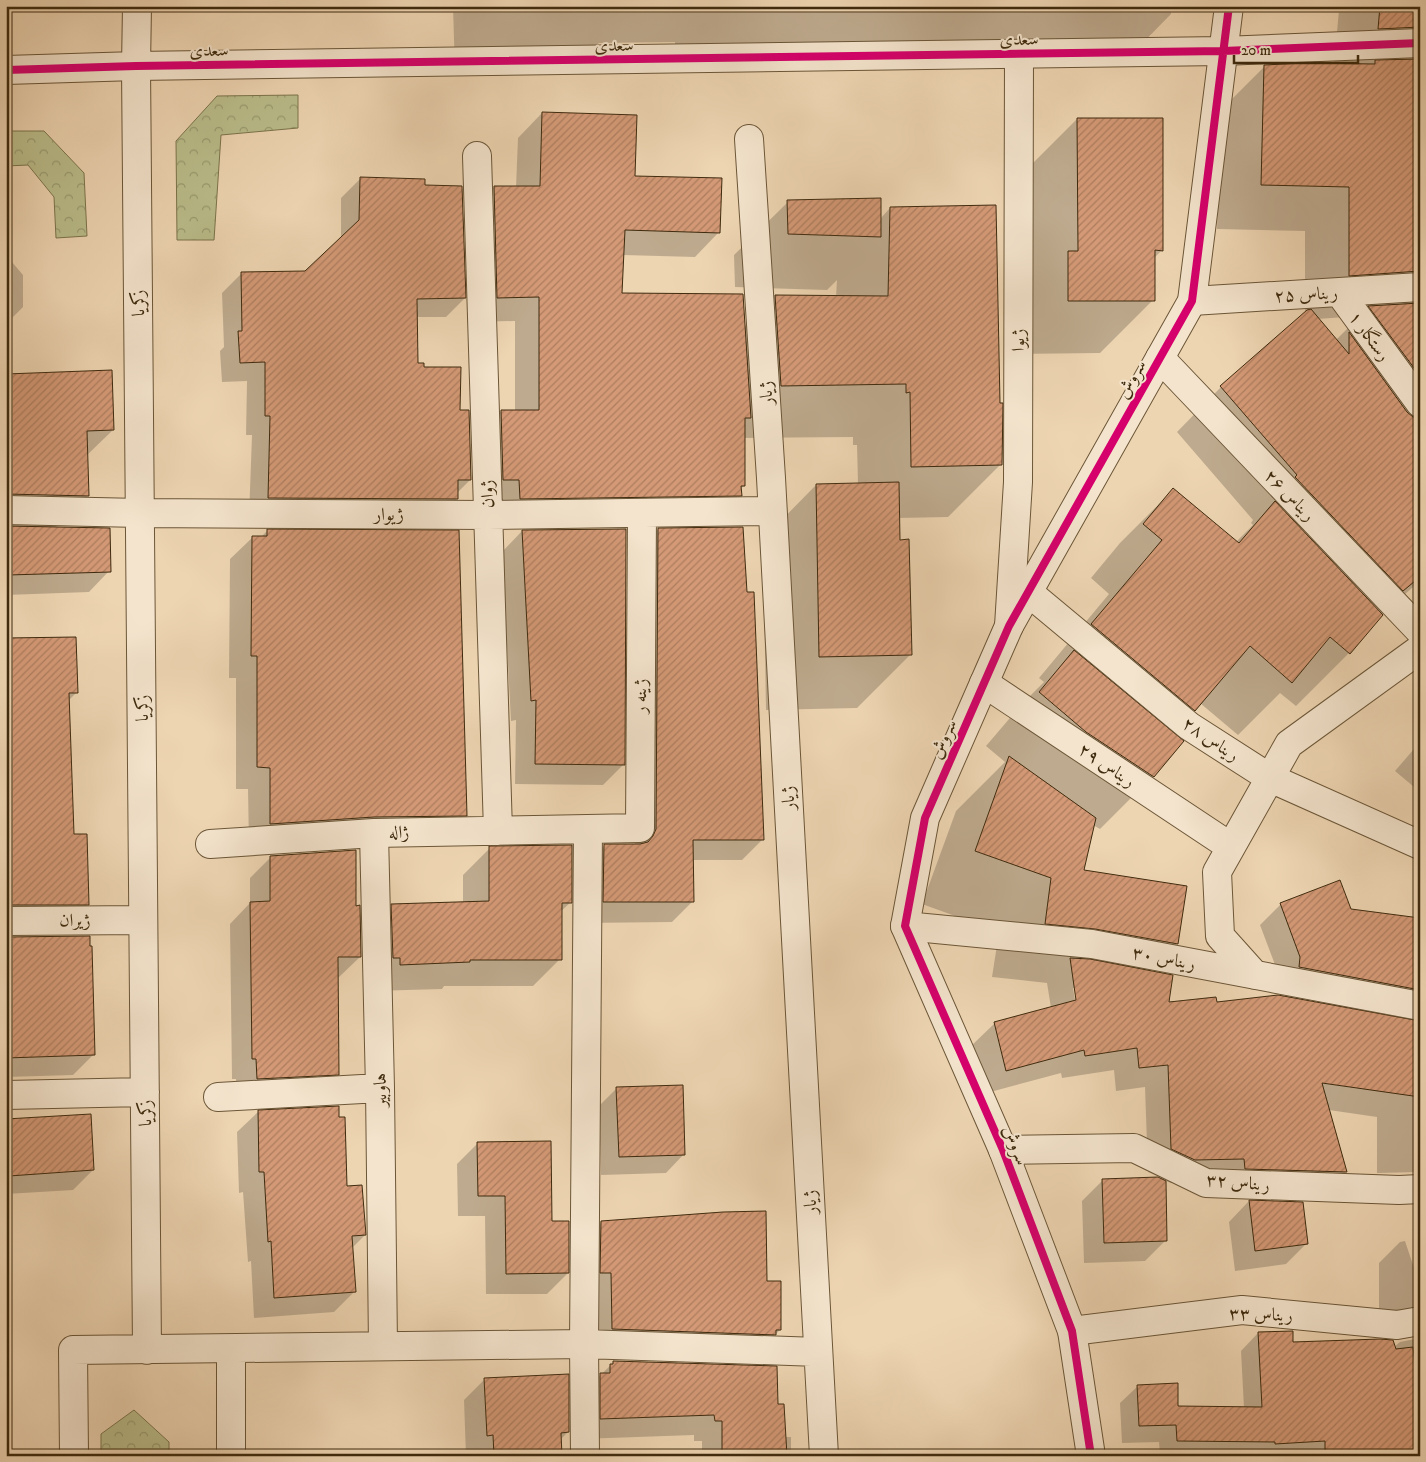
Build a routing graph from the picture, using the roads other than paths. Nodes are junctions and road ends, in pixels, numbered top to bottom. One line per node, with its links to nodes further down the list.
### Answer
1 (137, 6): 6 (street, زکریا)
2 (1229, 6): 4 (street, سروش)
3 (1420, 44): 4 (street, سعدی)
4 (1223, 51): 5 (street, سعدی); 12 (street, سروش)
5 (1019, 54): 6 (street, سعدی); 21 (street, ژیوا)
6 (136, 66): 7 (street, سعدی); 17 (street, زکریا)
7 (6, 70)
8 (749, 139): 16 (street, ژیار)
9 (477, 156): 19 (street, ژوان)
10 (1420, 287): 11 (street, ریناس ۲۵)
11 (1339, 292): 12 (street, ریناس ۲۵); 14 (street, رستگار ۱)
12 (1192, 301): 13 (street, سروش)
13 (1160, 358): 20 (street, سروش); 22 (street, ریناس ۲۶)
14 (1420, 403)
15 (6, 510): 17 (street, ژیوار)
16 (772, 511): 18 (street, ژیوار); 49 (street, ژیار)
17 (140, 513): 19 (street, ژیوار); 33 (street, زکریا)
18 (642, 513): 19 (street, ژیوار); 26 (street, ژینه ر)
19 (488, 515): 27 (street, ژوان)
20 (1028, 592): 21 (street, سروش); 25 (street, ریناس ۲۸)
21 (1009, 626): 24 (street, سروش)
22 (1420, 631)
23 (1420, 649): 25 (street)
24 (984, 683): 31 (street, ریناس ۲۹); 34 (street, سروش)
25 (1270, 778): 30 (street, ریناس ۲۸); 31 (street)
26 (588, 829): 27 (street, ژاله); 45 (street)
27 (498, 831): 28 (street, ژاله)
28 (374, 833): 29 (street, ژاله); 37 (street, هاوبیر)
29 (210, 844)
30 (1420, 845)
31 (1231, 848): 35 (street)
32 (6, 920): 33 (street, ژیران)
33 (143, 920): 38 (street, زکریا)
34 (905, 926): 35 (street, ریناس ۳۰); 41 (street, سروش)
35 (1255, 975): 36 (street, ریناس ۳۰)
36 (1420, 1006)
37 (380, 1088): 40 (street); 46 (street, هاوبیر)
38 (145, 1092): 39 (street); 48 (street, زکریا)
39 (6, 1095)
40 (218, 1097)
41 (1003, 1150): 42 (street, ریناس ۳۲); 44 (street, سروش)
42 (1420, 1189)
43 (1420, 1321): 44 (street, ریناس ۳۳)
44 (1072, 1331): 54 (street, سروش)
45 (584, 1344): 46 (street); 49 (street); 52 (street)
46 (383, 1346): 47 (street)
47 (230, 1349): 48 (street); 51 (street)
48 (147, 1350): 50 (street)
49 (818, 1352): 53 (street, ژیار)
50 (74, 1456)
51 (230, 1456)
52 (585, 1456)
53 (824, 1456)
54 (1091, 1456)

